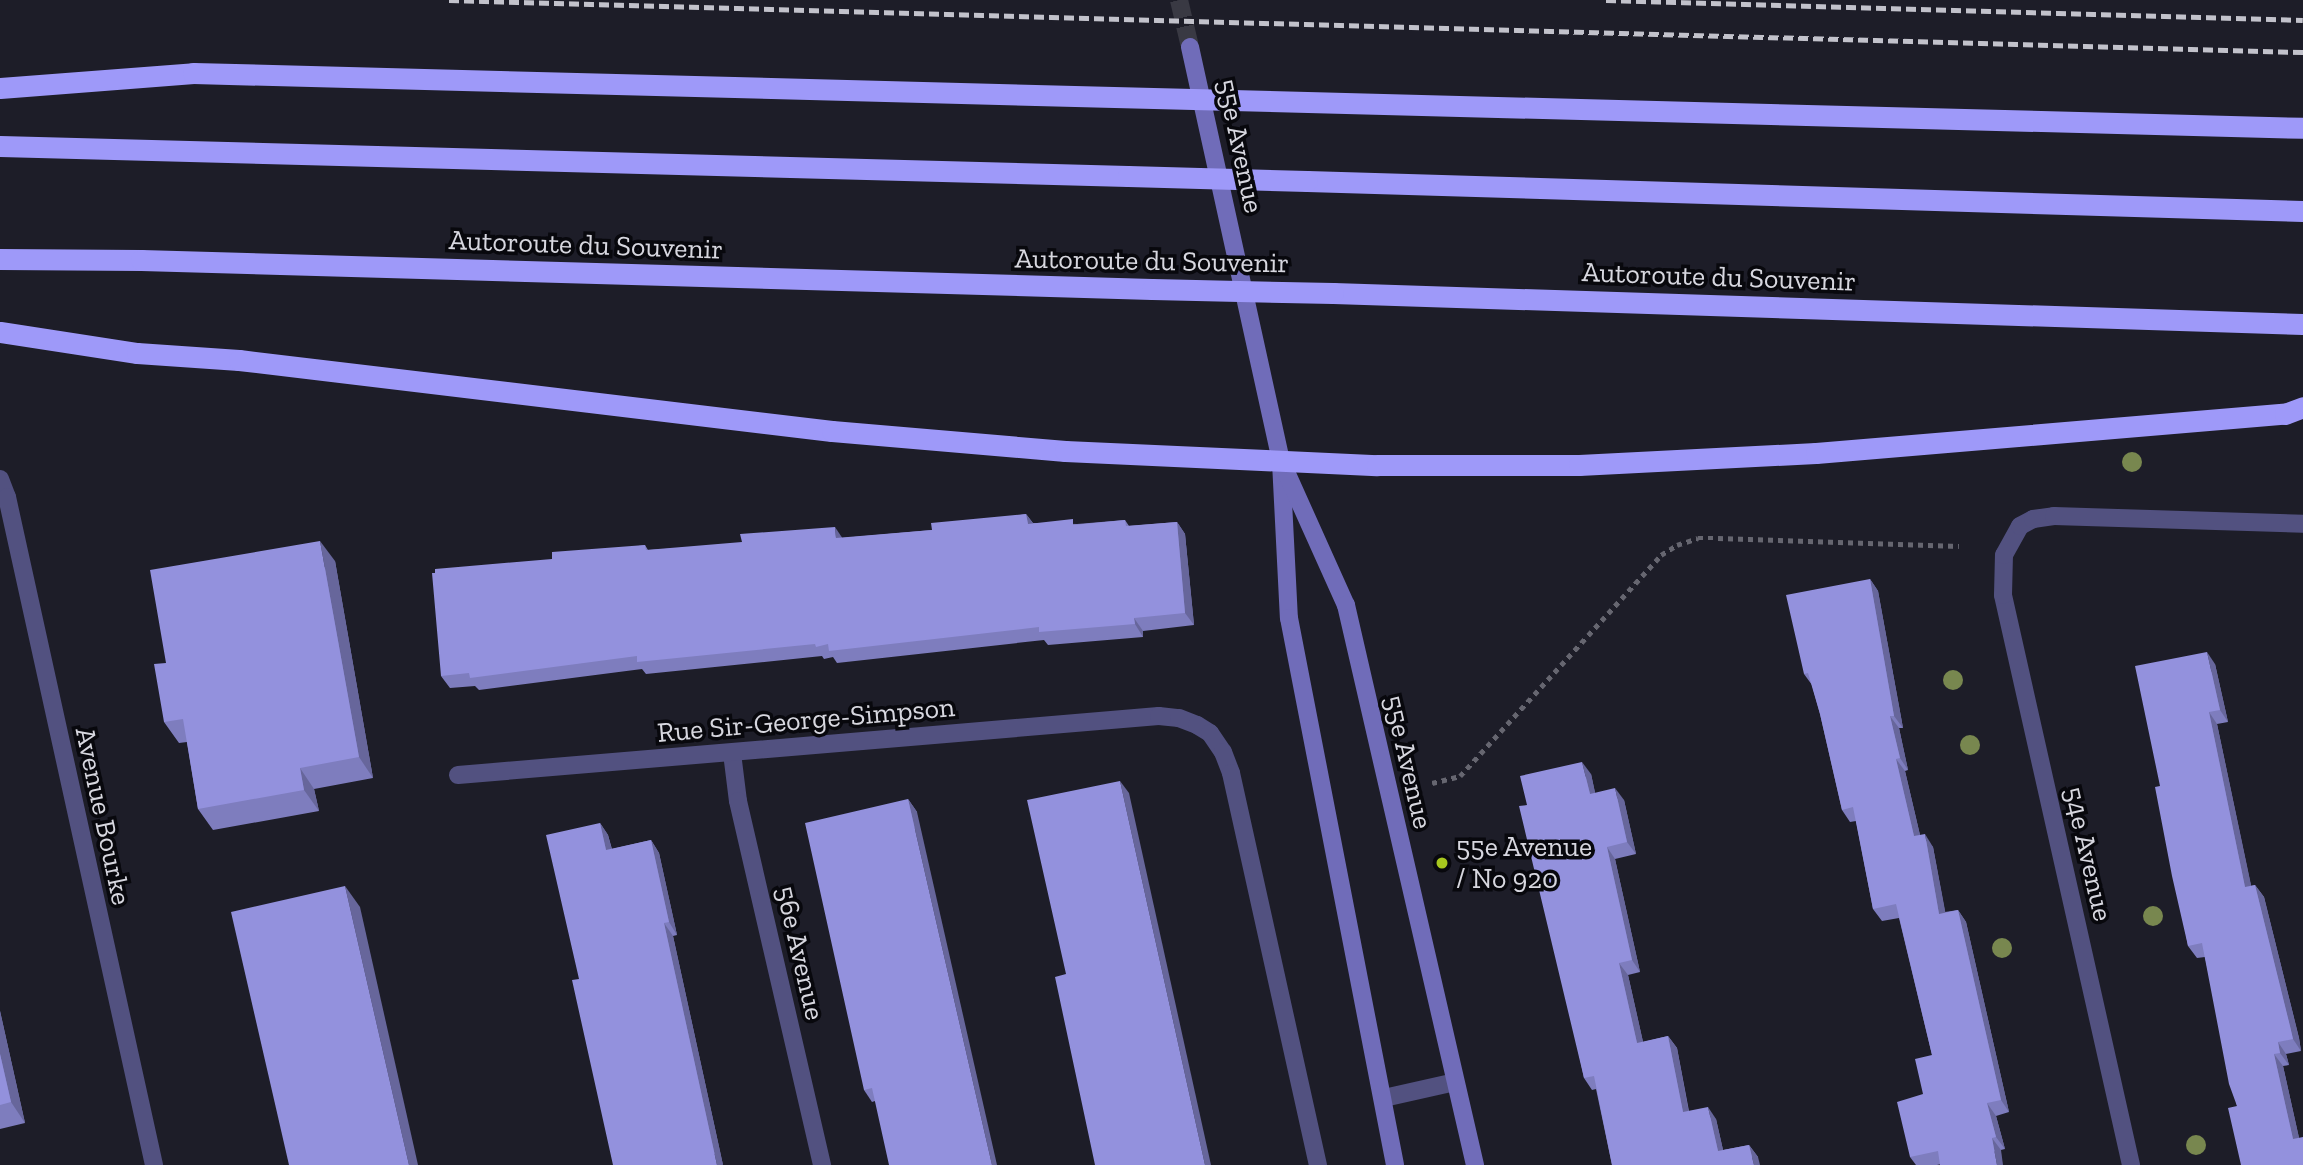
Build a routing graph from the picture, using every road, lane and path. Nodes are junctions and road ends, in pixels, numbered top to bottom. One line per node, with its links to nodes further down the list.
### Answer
1 (1190, 47): 3 (street, 55e Avenue)
2 (0, 88): 3 (highway)
3 (1204, 100): 4 (highway); 11 (street, 55e Avenue)
4 (2303, 128)
5 (0, 146): 6 (highway, bridge)
6 (2303, 211)
7 (0, 259): 8 (highway, Autoroute du Souvenir, bridge)
8 (2303, 324)
9 (0, 332): 11 (highway)
10 (2303, 407): 11 (highway)
11 (1281, 461): 18 (street, 55e Avenue); 19 (street, 55e Avenue)
12 (0, 480): 20 (street, Avenue Bourke)
13 (2303, 524): 25 (street, 54e Avenue)
14 (1959, 546): 17 (path)
15 (732, 753): 16 (street, Rue Sir-George-Simpson); 21 (street, 56e Avenue); 22 (street, Rue Sir-George-Simpson)
16 (457, 775)
17 (1432, 783)
18 (1455, 1082): 19 (street); 24 (street, 55e Avenue)
19 (1384, 1098): 23 (street, 55e Avenue)
20 (154, 1165)
21 (822, 1165)
22 (1318, 1165)
23 (1395, 1165)
24 (1475, 1165)
25 (2131, 1165)

